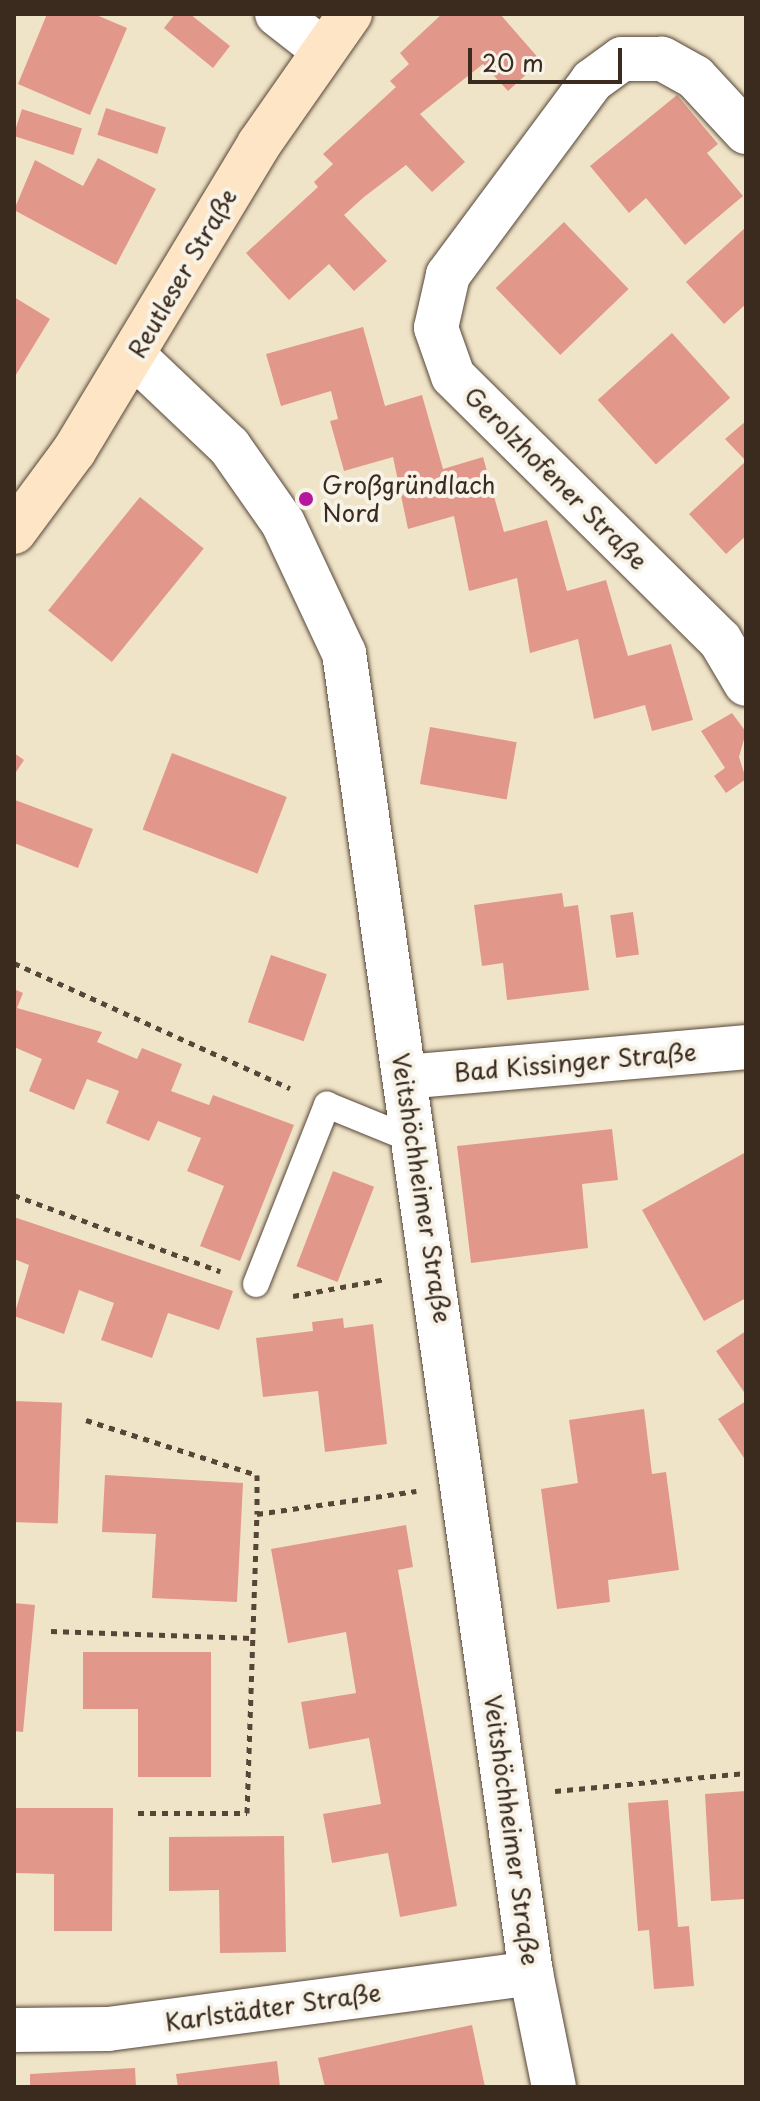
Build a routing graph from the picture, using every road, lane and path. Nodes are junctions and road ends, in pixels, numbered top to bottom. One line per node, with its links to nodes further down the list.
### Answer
1 (277, 14): 3 (street)
2 (350, 14): 3 (street, Reutleser Straße)
3 (323, 50): 5 (street, Reutleser Straße)
4 (746, 132): 7 (street, Gerolzhofener Straße)
5 (134, 356): 6 (street, Reutleser Straße); 10 (street, Veitshöchheimer Straße)
6 (14, 532)
7 (746, 684)
8 (14, 963): 11 (path)
9 (746, 1047): 10 (street, Bad Kissinger Straße)
10 (405, 1077): 12 (street, Veitshöchheimer Straße)
11 (327, 1105): 12 (lane); 13 (lane)
12 (415, 1141): 15 (street, Veitshöchheimer Straße)
13 (256, 1284)
14 (86, 1420): 16 (path)
15 (464, 1483): 16 (path); 20 (street, Veitshöchheimer Straße)
16 (257, 1514): 18 (path)
17 (51, 1631): 18 (path)
18 (253, 1638): 21 (path)
19 (746, 1773): 20 (path)
20 (511, 1795): 22 (street, Veitshöchheimer Straße)
21 (138, 1813)
22 (531, 1973): 23 (street, Karlstädter Straße); 24 (street, Veitshöchheimer Straße)
23 (14, 2030)
24 (554, 2087)

